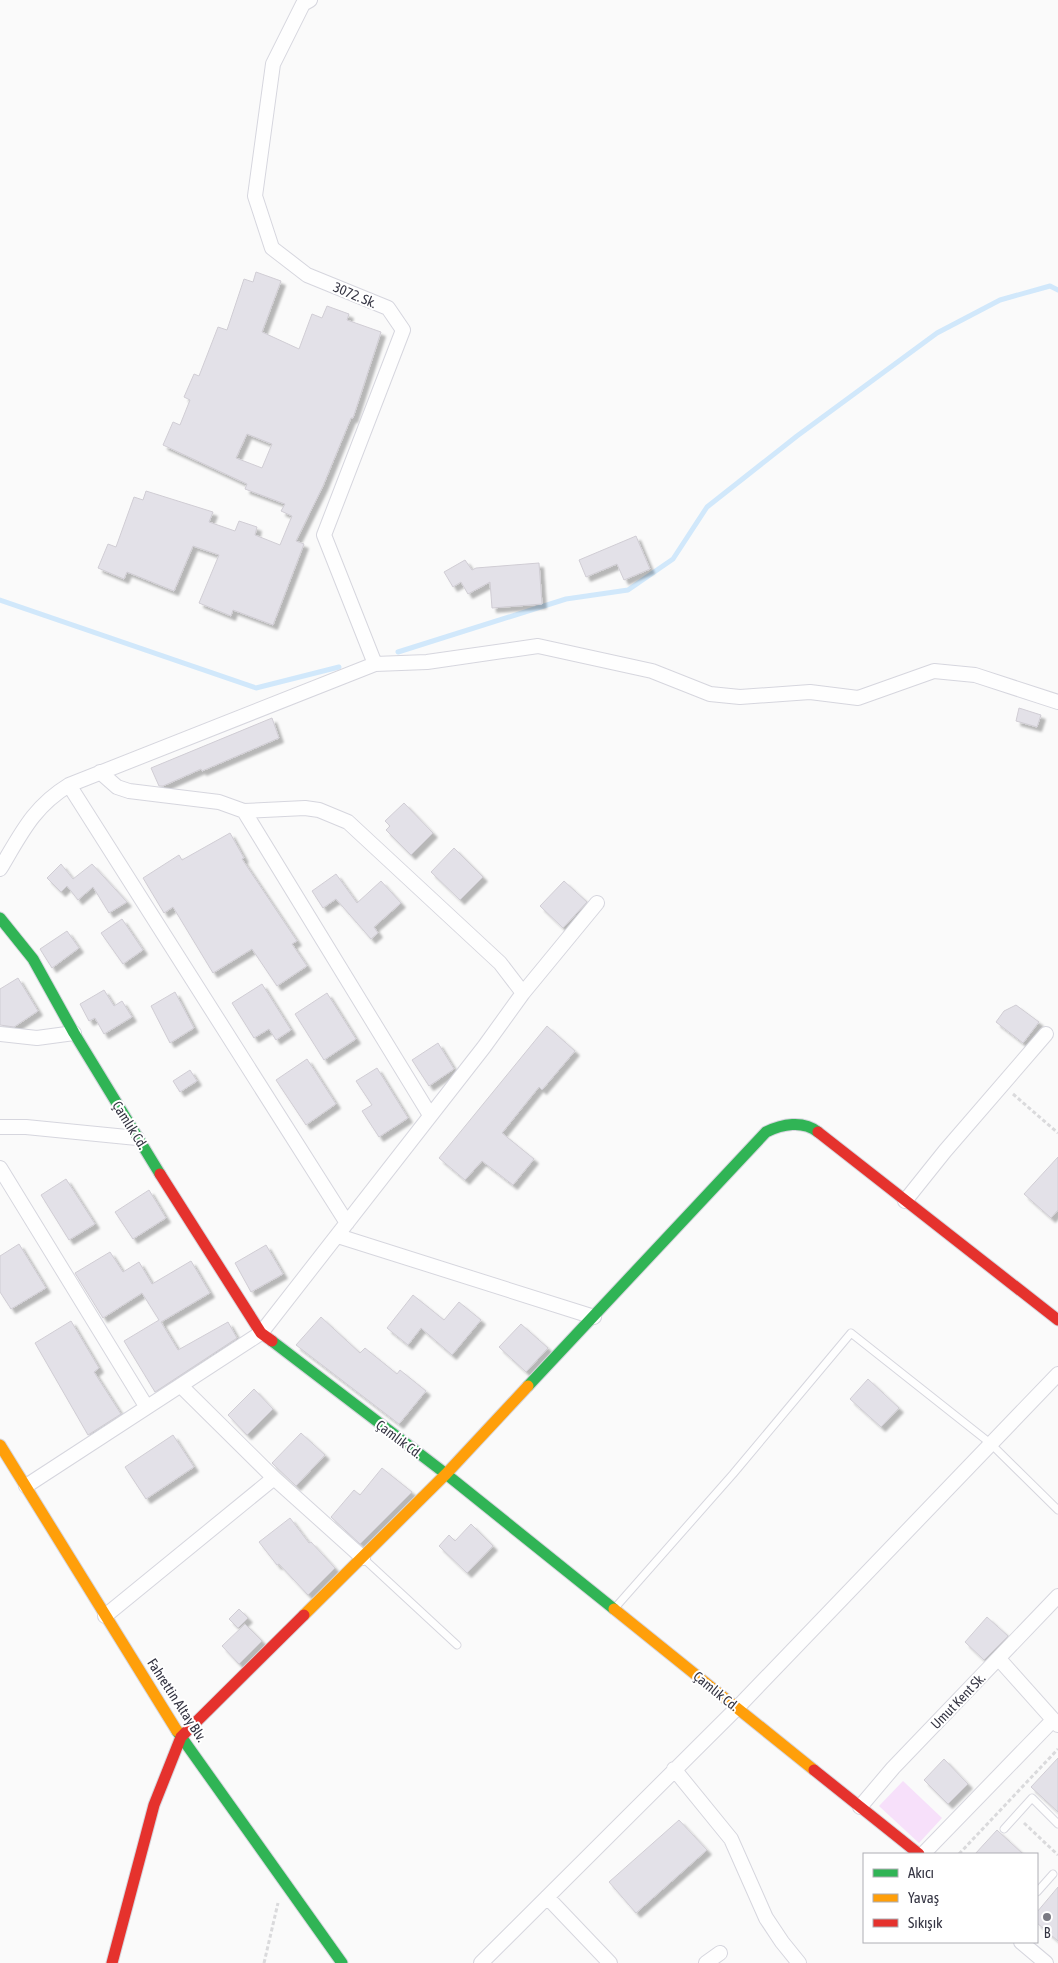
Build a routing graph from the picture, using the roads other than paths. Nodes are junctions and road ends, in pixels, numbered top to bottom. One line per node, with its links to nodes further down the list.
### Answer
1 (310, 0): 2 (street, 3072. Sk.)
2 (375, 664): 3 (street); 4 (street)
3 (1058, 702)
4 (100, 772): 5 (street); 6 (street)
5 (69, 785): 7 (street); 19 (street)
6 (244, 812): 10 (street); 14 (street)
7 (0, 869)
8 (597, 903): 10 (street)
9 (0, 918): 11 (street, Çamlık Cd.)
10 (523, 993): 14 (street)
11 (74, 1033): 12 (street); 16 (street, Çamlık Cd.)
12 (0, 1034)
13 (1046, 1034): 18 (street)
14 (430, 1115): 19 (street)
15 (0, 1127): 16 (street)
16 (137, 1138): 23 (street, Çamlık Cd.)
17 (0, 1168): 26 (street)
18 (906, 1201): 21 (street); 22 (street)
19 (347, 1223): 20 (street)
20 (338, 1236): 21 (street); 23 (street)
21 (594, 1317): 29 (street)
22 (1058, 1320)
23 (261, 1333): 25 (street); 29 (street, Çamlık Cd.)
24 (1058, 1374): 27 (street)
25 (181, 1386): 26 (street); 30 (street)
26 (146, 1406): 31 (street)
27 (990, 1444): 32 (lane); 35 (lane); 39 (street)
28 (0, 1445): 31 (street, Fahrettin Altay Blv.)
29 (446, 1474): 33 (street); 35 (street, Çamlık Cd.)
30 (274, 1478): 33 (street); 36 (street)
31 (26, 1486): 36 (street, Fahrettin Altay Blv.)
32 (1058, 1510)
33 (362, 1558): 37 (lane); 41 (street)
34 (1058, 1596): 38 (street, Umut Kent Sk.)
35 (614, 1610): 39 (street, Çamlık Cd.)
36 (106, 1616): 41 (street, Fahrettin Altay Blv.)
37 (457, 1645)
38 (999, 1659): 40 (street); 43 (street, Umut Kent Sk.)
39 (737, 1708): 42 (street); 43 (street, Çamlık Cd.)
40 (1056, 1722): 47 (street)
41 (181, 1737): 53 (street); 54 (street, Fahrettin Altay Blv.)
42 (674, 1769): 50 (street); 58 (street)
43 (860, 1807): 46 (street, Çamlık Cd.)
44 (1058, 1824): 45 (lane)
45 (1004, 1829)
46 (918, 1853)
47 (924, 1853)
48 (1053, 1874): 49 (lane)
49 (1038, 1891)
50 (547, 1898): 55 (street); 56 (street)
51 (1022, 1943): 59 (street)
52 (720, 1953): 57 (street)
53 (112, 1963)
54 (342, 1963)
55 (481, 1963)
56 (610, 1963)
57 (706, 1963)
58 (800, 1963)
59 (1046, 1963)

